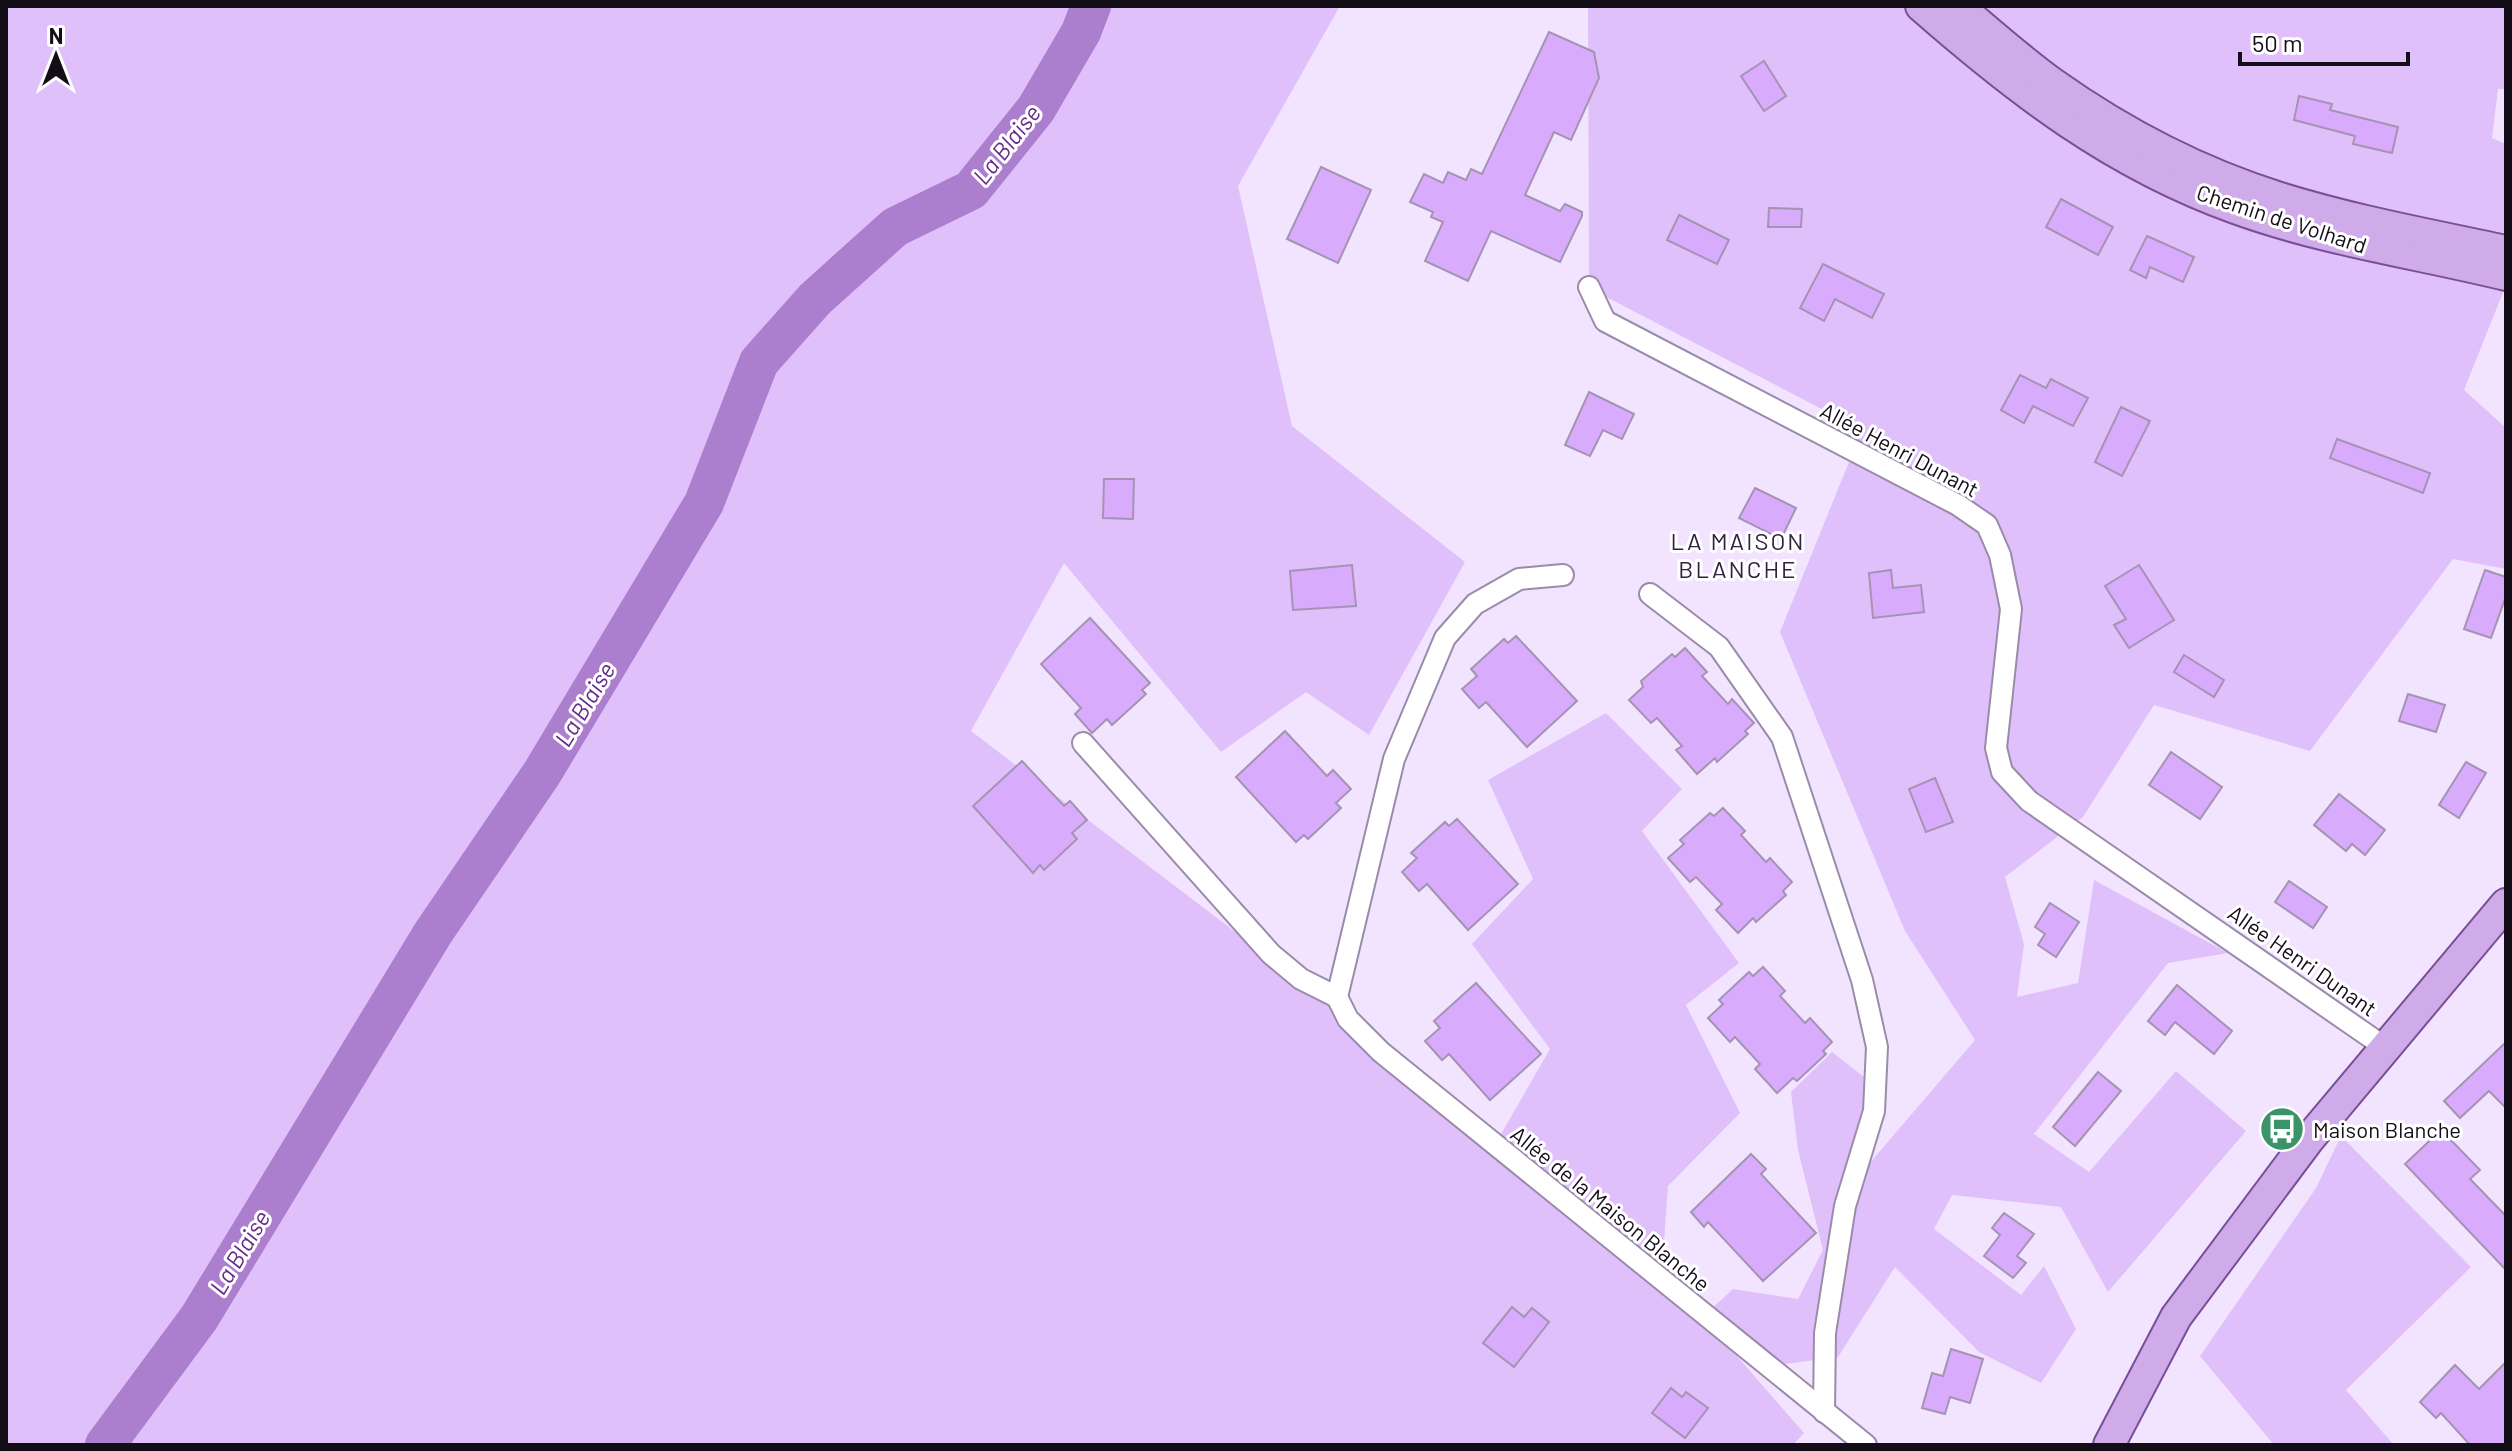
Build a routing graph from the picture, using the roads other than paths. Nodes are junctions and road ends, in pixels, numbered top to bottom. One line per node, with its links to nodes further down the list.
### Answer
1 (1921, 6): 4 (main road, Chemin de Volhard)
2 (1958, 6): 3 (main road, Chemin de Volhard)
3 (2506, 251)
4 (2506, 275)
5 (1589, 287): 11 (street, Allée Henri Dunant)
6 (1563, 575): 10 (street)
7 (1650, 594): 12 (street)
8 (1083, 743): 10 (street)
9 (2506, 904): 11 (main road)
10 (1337, 997): 12 (street, Allée de la Maison Blanche)
11 (2386, 1048): 14 (main road)
12 (1824, 1412): 13 (street, Allée de la Maison Blanche)
13 (1866, 1445)
14 (2109, 1445)

